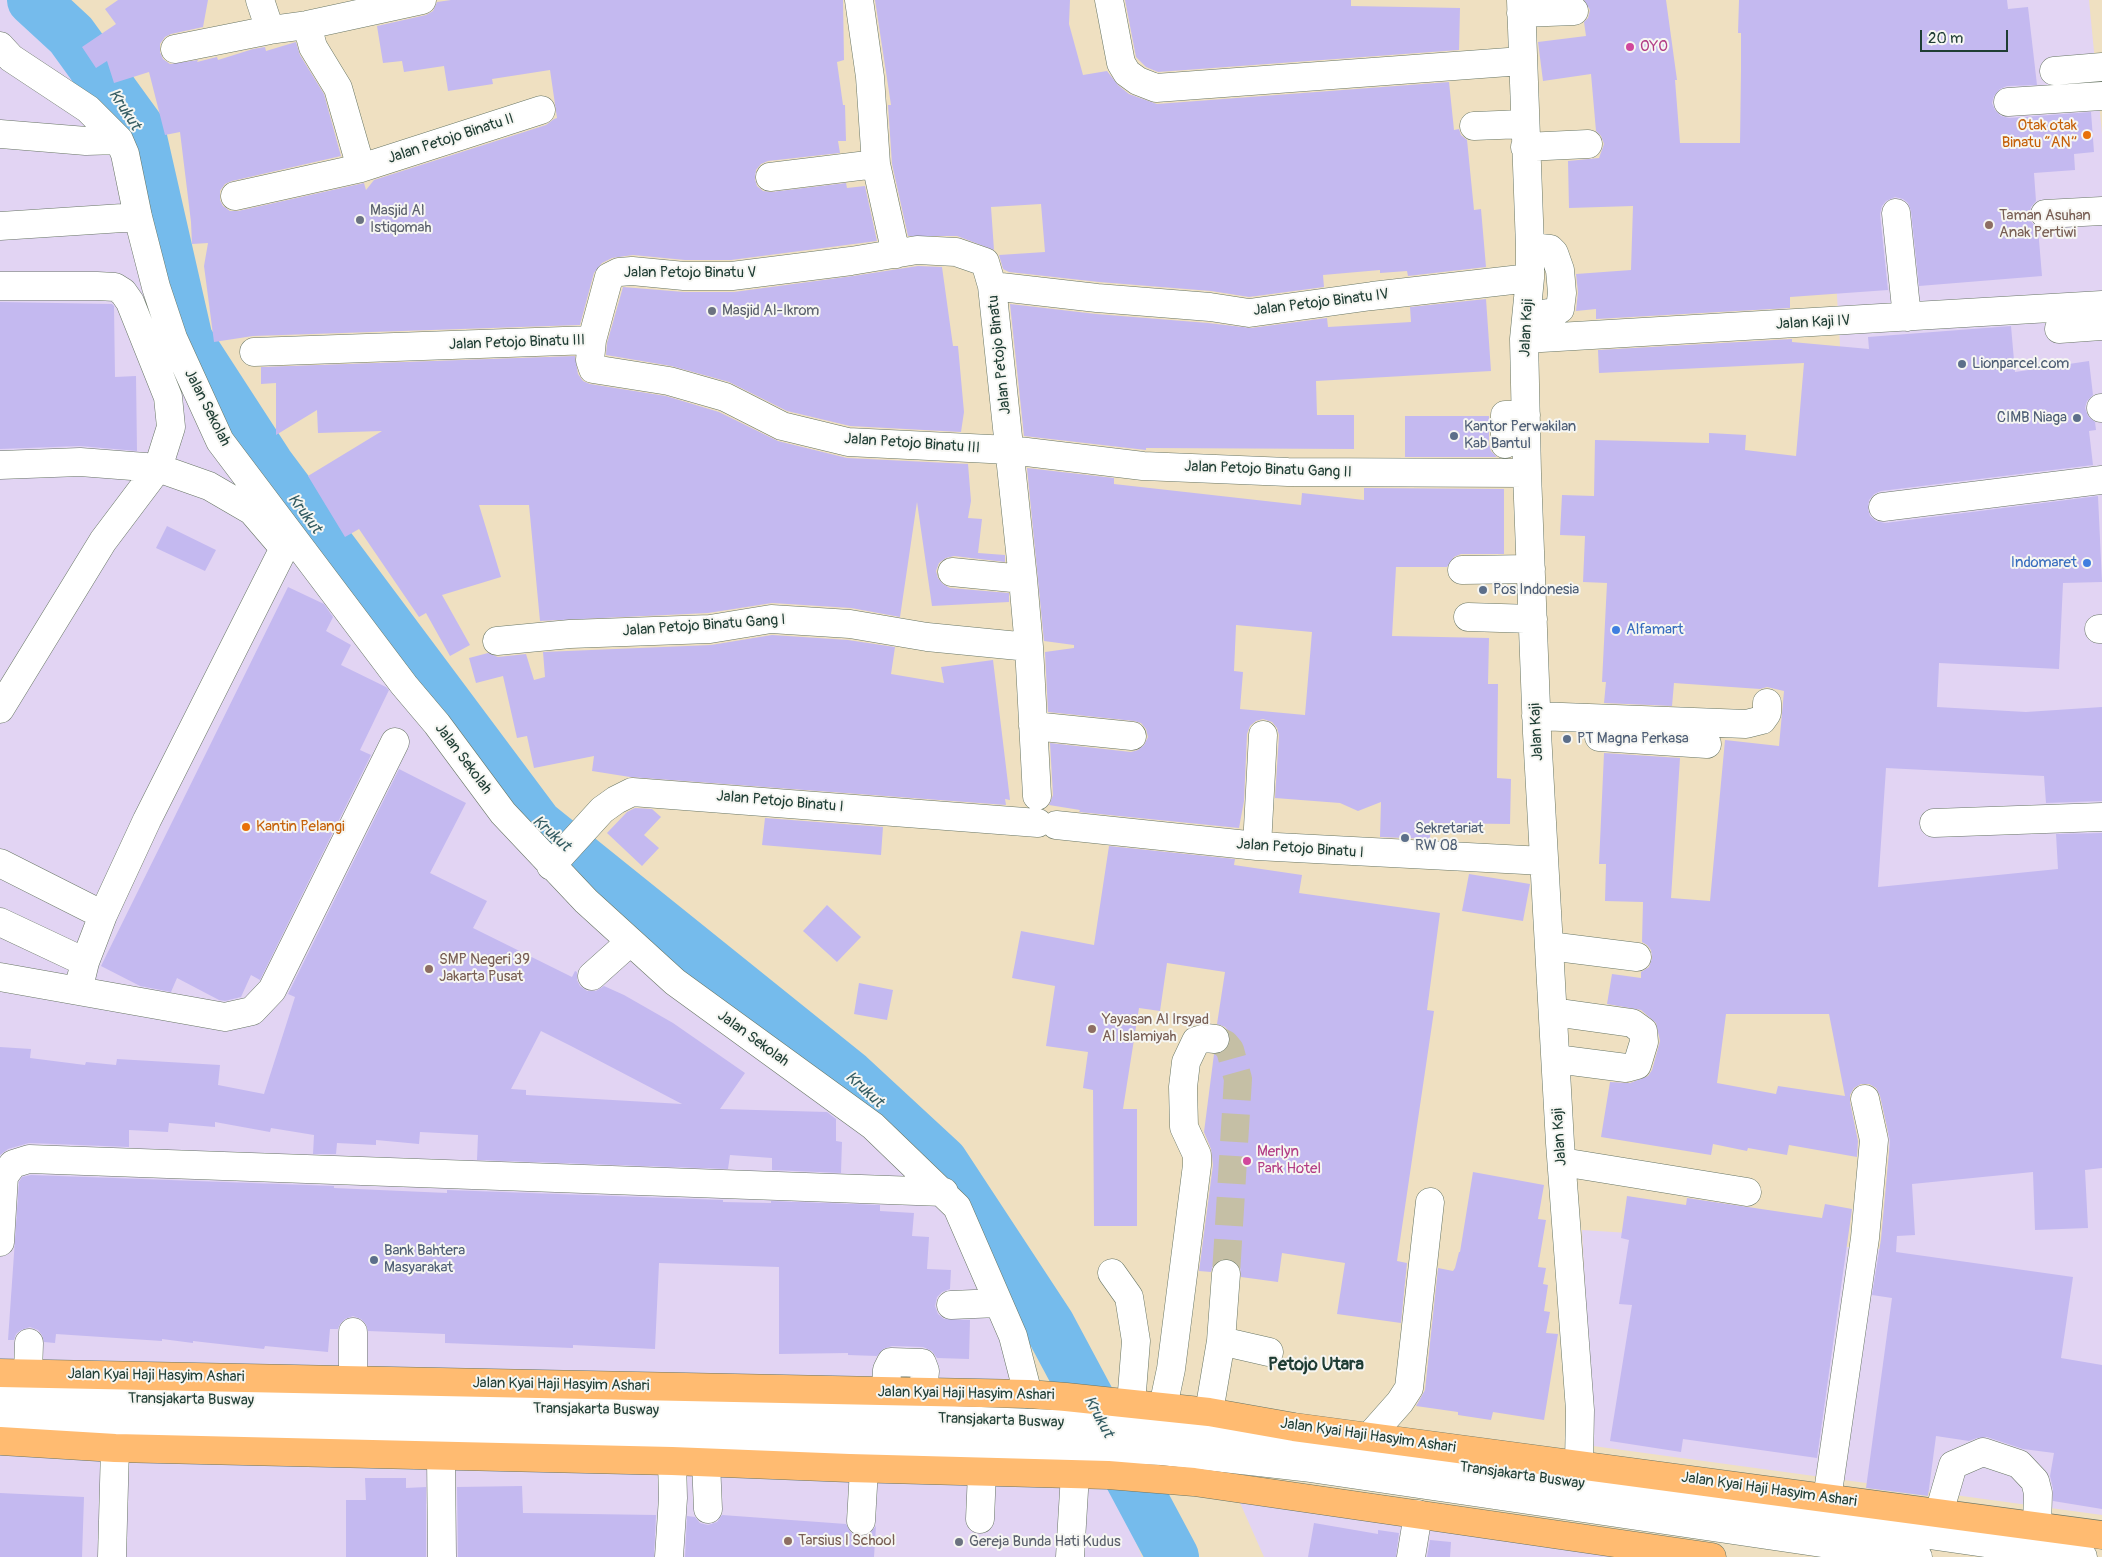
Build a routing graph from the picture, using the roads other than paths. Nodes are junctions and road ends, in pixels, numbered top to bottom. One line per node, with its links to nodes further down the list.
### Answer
1 (260, 0): 8 (street)
2 (422, 0): 7 (street)
3 (859, 0): 22 (street)
4 (1109, 0): 11 (street)
5 (1521, 6): 6 (street); 11 (street, Jalan Kaji)
6 (1574, 11)
7 (307, 24): 8 (street); 23 (street)
8 (270, 30): 10 (street)
9 (0, 46): 20 (street, Jalan Sekolah)
10 (175, 48)
11 (1522, 61): 19 (street, Jalan Kaji)
12 (2102, 67): 13 (street)
13 (2054, 71)
14 (2102, 96): 15 (street)
15 (2008, 102)
16 (541, 110): 23 (street, Jalan Petojo Binatu II)
17 (1474, 126): 19 (street)
18 (0, 134): 20 (street)
19 (1525, 135): 21 (street); 31 (street, Jalan Kaji)
20 (119, 140): 29 (street, Jalan Sekolah)
21 (1588, 144)
22 (876, 164): 24 (street); 32 (street)
23 (361, 168): 25 (street, Jalan Petojo Binatu II)
24 (770, 177)
25 (235, 196)
26 (2102, 211): 28 (street)
27 (1896, 213): 37 (street)
28 (2045, 214)
29 (138, 217): 30 (street); 71 (street, Jalan Sekolah)
30 (0, 226)
31 (1530, 248): 33 (street, Jalan Kaji); 39 (street)
32 (896, 254): 35 (street, Jalan Petojo Binatu); 41 (street, Jalan Petojo Binatu V)
33 (1530, 278): 35 (street, Jalan Petojo Binatu IV); 39 (street, Jalan Kaji)
34 (0, 286): 47 (street)
35 (992, 286): 45 (street, Jalan Petojo Binatu)
36 (2102, 305): 37 (street, Jalan Kaji IV)
37 (1907, 317): 39 (street, Jalan Kaji IV)
38 (2102, 326): 40 (street)
39 (1526, 328): 43 (street, Jalan Kaji)
40 (2059, 329)
41 (592, 340): 42 (street, Jalan Petojo Binatu III); 45 (street, Jalan Petojo Binatu III)
42 (254, 352)
43 (1526, 415): 44 (street); 48 (street, Jalan Kaji)
44 (1505, 444)
45 (1010, 450): 48 (street, Jalan Petojo Binatu Gang II); 54 (street, Jalan Petojo Binatu)
46 (0, 465): 47 (street)
47 (158, 468): 60 (street); 74 (street)
48 (1527, 474): 53 (street, Jalan Kaji)
49 (2102, 480): 50 (street)
50 (1883, 507)
51 (952, 572): 54 (street)
52 (1465, 578): 53 (street)
53 (1531, 578): 56 (street, Jalan Kaji)
54 (1023, 579): 58 (street, Jalan Petojo Binatu)
55 (1468, 616): 56 (street)
56 (1533, 619): 61 (street, Jalan Kaji)
57 (497, 641): 58 (street, Jalan Petojo Binatu Gang I)
58 (1029, 647): 62 (street, Jalan Petojo Binatu)
59 (1767, 703): 61 (street)
60 (0, 709)
61 (1537, 725): 66 (street); 72 (street, Jalan Kaji)
62 (1033, 726): 64 (street); 67 (street, Jalan Petojo Binatu)
63 (1263, 735): 70 (street)
64 (1132, 736)
65 (395, 742): 82 (street)
66 (1707, 744)
67 (1037, 796)
68 (2102, 817): 69 (street)
69 (1934, 822)
70 (1257, 846): 71 (street, Jalan Petojo Binatu I); 72 (street, Jalan Petojo Binatu I)
71 (557, 859): 76 (street, Jalan Sekolah)
72 (1544, 862): 77 (street, Jalan Kaji)
73 (0, 863): 74 (street)
74 (103, 915): 79 (street)
75 (0, 922): 79 (street)
76 (630, 942): 80 (street); 89 (street, Jalan Sekolah)
77 (1549, 946): 78 (street); 83 (street, Jalan Kaji)
78 (1637, 957)
79 (85, 962): 82 (street)
80 (592, 976)
81 (0, 977): 82 (street)
82 (78, 991)
83 (1553, 1012): 85 (street, Jalan Kaji); 85 (street)
84 (1215, 1039): 105 (street)
85 (1556, 1059): 87 (street, Jalan Kaji)
86 (1865, 1099): 120 (street)
87 (1561, 1153): 88 (street); 116 (street, Jalan Kaji)
88 (1739, 1182)
89 (944, 1192): 91 (street); 94 (street, Jalan Sekolah)
90 (1430, 1202): 110 (street)
91 (0, 1242)
92 (1112, 1274): 106 (street)
93 (1226, 1274): 97 (street)
94 (998, 1303): 95 (street); 103 (street, Jalan Sekolah)
95 (951, 1305)
96 (353, 1332): 102 (street)
97 (1221, 1341): 99 (street); 107 (street)
98 (29, 1343): 101 (street)
99 (1269, 1352)
100 (0, 1373): 101 (main road, Jalan Kyai Haji Hasyim Ashari)
101 (28, 1373): 102 (main road, Jalan Kyai Haji Hasyim Ashari)
102 (354, 1381): 103 (main road, Jalan Kyai Haji Hasyim Ashari)
103 (1028, 1394): 106 (main road, Jalan Kyai Haji Hasyim Ashari)
104 (0, 1396): 109 (street, Transjakarta Busway)
105 (1162, 1407): 106 (main road, Jalan Kyai Haji Hasyim Ashari); 107 (main road, Jalan Kyai Haji Hasyim Ashari)
106 (1125, 1410): 109 (street, Transjakarta Busway); 136 (street, Transjakarta Busway)
107 (1210, 1412): 110 (main road, Jalan Kyai Haji Hasyim Ashari)
108 (0, 1418): 109 (street, Transjakarta Busway)
109 (1080, 1436): 135 (street, Transjakarta Busway)
110 (1369, 1437): 116 (main road, Jalan Kyai Haji Hasyim Ashari)
111 (0, 1442): 112 (main road)
112 (115, 1448): 113 (main road); 129 (street)
113 (441, 1456): 114 (main road); 130 (street)
114 (672, 1461): 115 (main road); 131 (street)
115 (706, 1462): 117 (main road); 121 (street)
116 (1579, 1464): 120 (main road, Jalan Kyai Haji Hasyim Ashari)
117 (864, 1468): 118 (main road); 125 (street)
118 (982, 1472): 119 (main road); 124 (street)
119 (1075, 1474): 122 (main road); 132 (street)
120 (1827, 1499): 123 (main road, Jalan Kyai Haji Hasyim Ashari)
121 (708, 1509)
122 (1418, 1514): 128 (main road); 133 (street)
123 (1939, 1514): 126 (main road, Jalan Kyai Haji Hasyim Ashari); 126 (street)
124 (980, 1519)
125 (861, 1521)
126 (2036, 1526): 127 (main road, Jalan Kyai Haji Hasyim Ashari)
127 (2102, 1535)
128 (1611, 1550): 134 (main road)
129 (112, 1557)
130 (442, 1557)
131 (669, 1557)
132 (1070, 1557)
133 (1411, 1557)
134 (1712, 1557)
135 (1918, 1557)
136 (2083, 1557)

